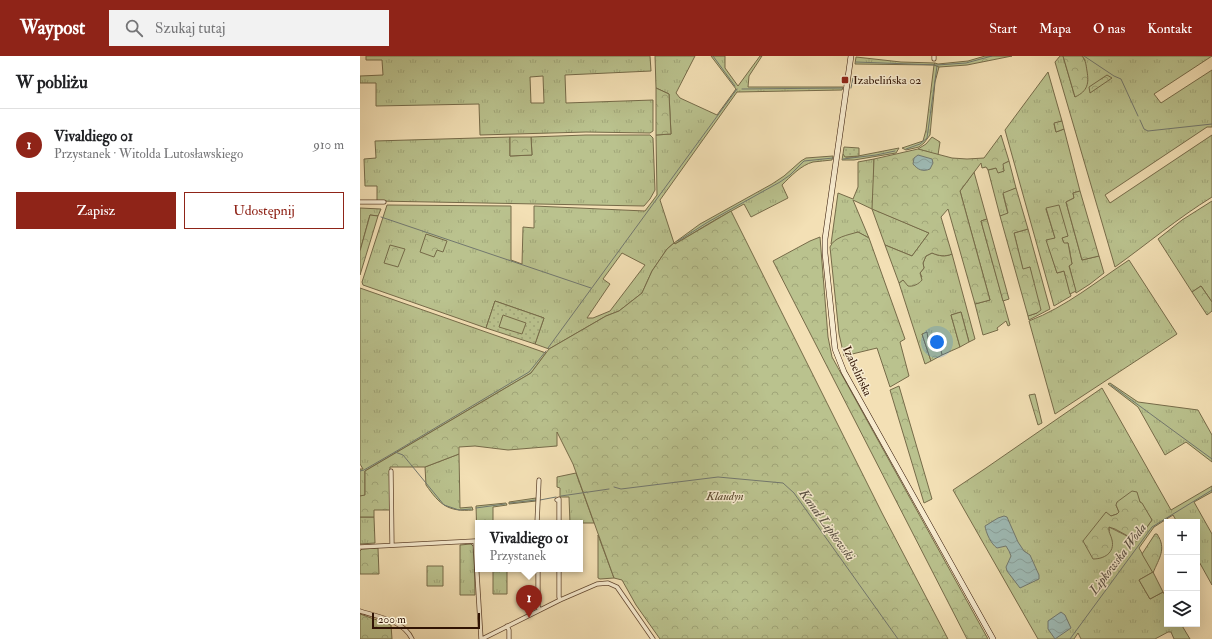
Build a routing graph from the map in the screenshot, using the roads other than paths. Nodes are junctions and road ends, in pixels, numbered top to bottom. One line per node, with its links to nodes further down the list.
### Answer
1 (851, 56): 23 (street, Izabelińska)
2 (360, 202): 3 (street)
3 (384, 202)
4 (391, 471): 10 (street)
5 (539, 480): 7 (street)
6 (557, 500): 8 (street)
7 (537, 520)
8 (559, 520)
9 (475, 541): 10 (street)
10 (392, 545): 11 (street)
11 (360, 547)
12 (477, 572): 20 (street)
13 (538, 572): 16 (street)
14 (559, 572): 15 (street)
15 (560, 600): 16 (street); 22 (street)
16 (540, 610): 18 (street)
17 (360, 611): 19 (street)
18 (507, 626): 20 (street); 21 (street)
19 (412, 639)
20 (481, 639)
21 (509, 639)
22 (653, 639)
23 (993, 639)

